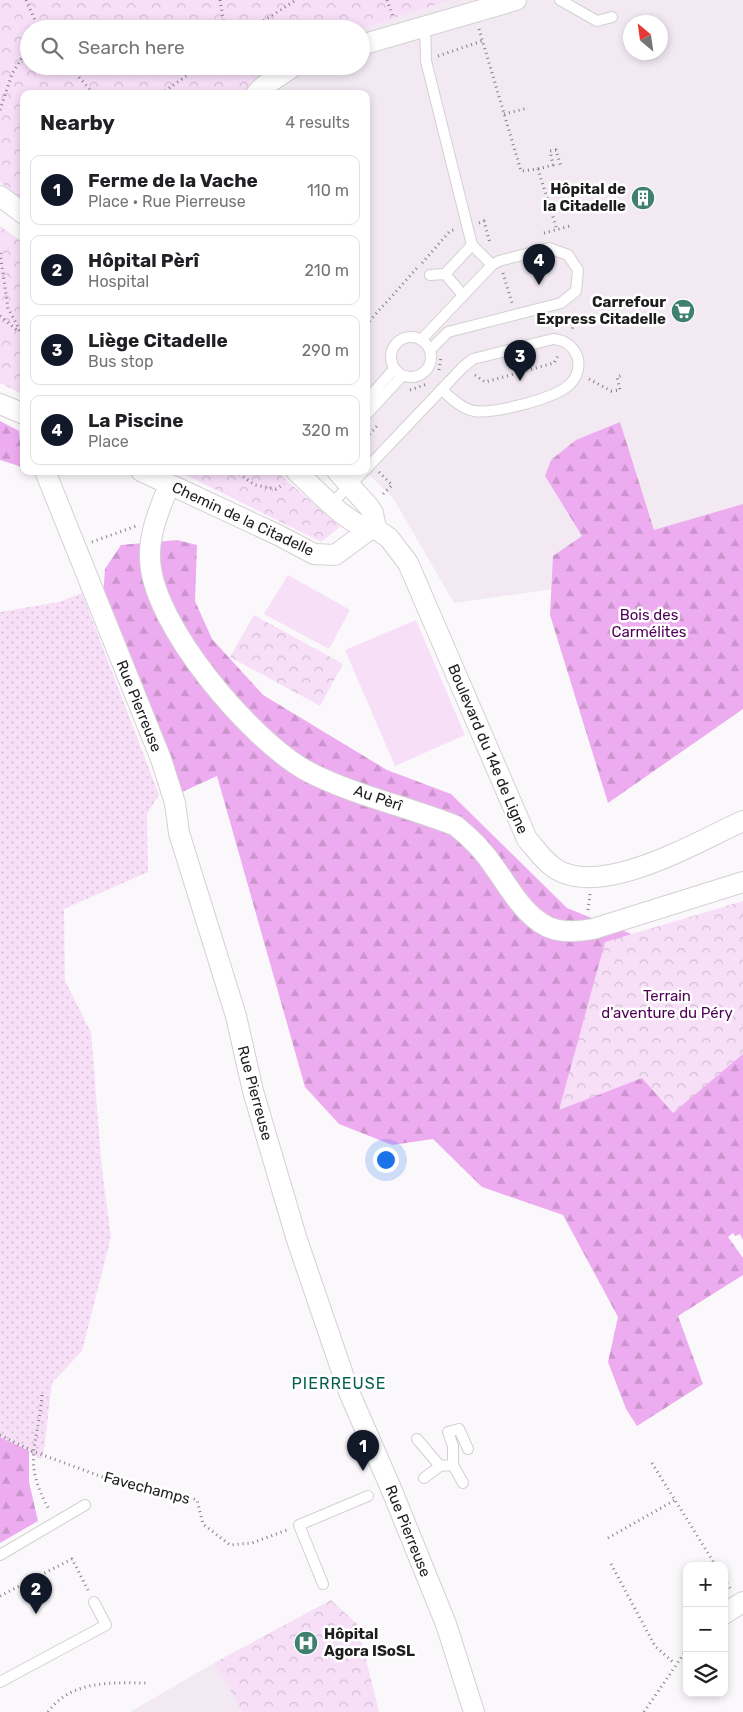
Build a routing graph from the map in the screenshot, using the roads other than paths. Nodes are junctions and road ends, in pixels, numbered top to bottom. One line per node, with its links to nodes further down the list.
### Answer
1 (516, 0): 4 (street)
2 (560, 0): 3 (lane)
3 (612, 17)
4 (425, 26): 5 (street); 10 (lane)
5 (370, 42)
6 (280, 75): 7 (street)
7 (260, 90)
8 (0, 196): 9 (street)
9 (20, 211)
10 (472, 246): 11 (lane); 12 (lane)
11 (496, 263): 14 (lane); 16 (lane)
12 (445, 274): 13 (lane); 14 (lane)
13 (430, 275)
14 (463, 296): 15 (lane)
15 (421, 340): 16 (lane); 17 (lane)
16 (430, 350): 17 (lane)
17 (398, 372): 19 (lane); 21 (lane)
18 (442, 390): 18 (lane); 23 (lane)
19 (370, 397)
20 (0, 404): 22 (street)
21 (370, 410)
22 (20, 412)
23 (370, 464)
24 (47, 475): 47 (street, Rue Pierreuse)
25 (149, 475): 28 (street, Chemin de la Citadelle)
26 (302, 475): 29 (street, Boulevard du 14e de Ligne)
27 (350, 476): 29 (lane); 30 (street)
28 (169, 485): 30 (street, Chemin de la Citadelle); 32 (street, Au Pèrî)
29 (332, 503): 30 (street, Boulevard du 14e de Ligne)
30 (373, 529): 31 (street, Boulevard du 14e de Ligne)
31 (743, 821)
32 (743, 882)
33 (416, 1439): 36 (lane)
34 (468, 1449): 35 (lane)
35 (452, 1465): 36 (lane); 38 (lane)
36 (440, 1466): 37 (lane)
37 (424, 1478)
38 (463, 1483)
39 (368, 1496): 42 (lane)
40 (85, 1505): 41 (lane)
41 (0, 1555)
42 (323, 1584)
43 (94, 1602): 46 (lane)
44 (743, 1602): 45 (street)
45 (728, 1611)
46 (0, 1682)
47 (474, 1712)

